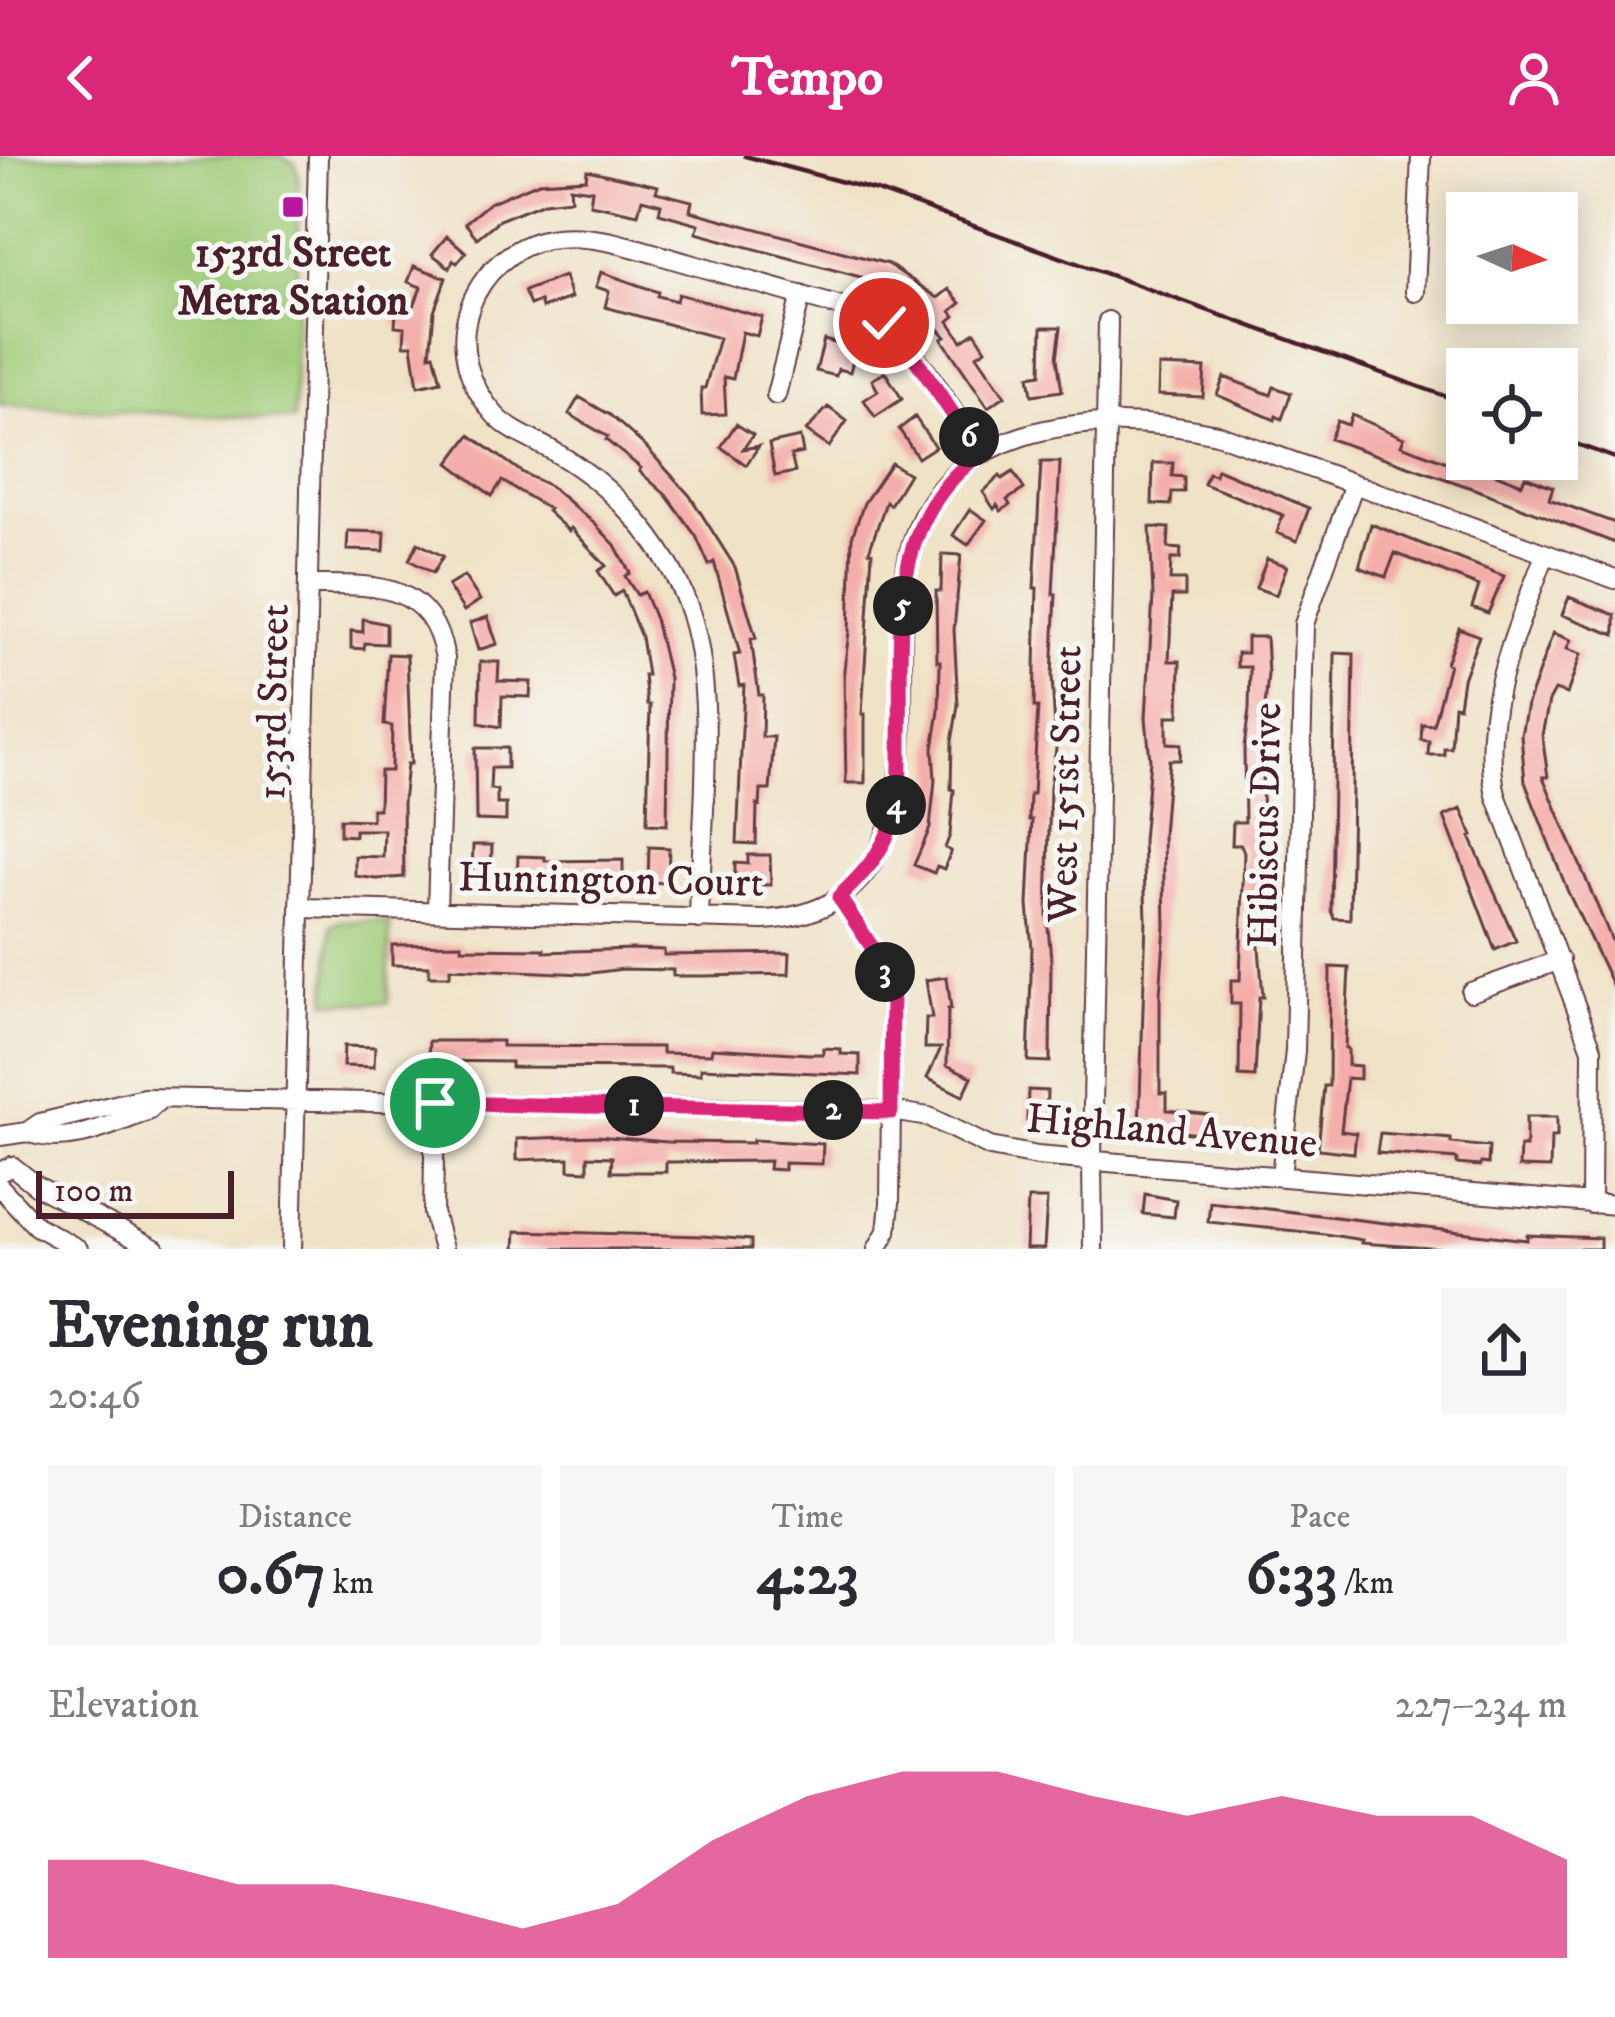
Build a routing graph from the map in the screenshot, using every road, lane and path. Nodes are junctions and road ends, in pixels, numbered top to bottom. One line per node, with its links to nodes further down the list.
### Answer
1 (318, 156): 12 (street, 153rd Street)
2 (1421, 156): 3 (street)
3 (1415, 292)
4 (801, 295): 6 (street); 8 (street); 16 (street)
5 (1108, 321): 7 (street, West 151st Street)
6 (776, 395)
7 (1106, 425): 8 (street, Huntington Court); 9 (street, Huntington Court); 23 (street, West 151st Street)
8 (980, 454): 13 (street, Huntington Court)
9 (1354, 484): 10 (street, Huntington Court); 25 (street, Hibiscus Drive)
10 (1545, 555): 11 (street, Huntington Court); 17 (street)
11 (1615, 579)
12 (310, 585): 14 (street, 153rd Street); 15 (street)
13 (839, 897): 16 (street, Huntington Court); 21 (street)
14 (302, 908): 15 (street, Huntington Court); 19 (street, 153rd Street)
15 (437, 910): 16 (street, Huntington Court)
16 (699, 919)
17 (1559, 960): 18 (street); 27 (street)
18 (1471, 992)
19 (296, 1098): 20 (street, Highland Avenue); 22 (street, Highland Avenue); 32 (street, 153rd Street)
20 (435, 1103): 21 (street, Highland Avenue); 33 (street)
21 (891, 1112): 23 (street, Highland Avenue); 34 (street)
22 (0, 1136)
23 (1092, 1159): 25 (street, Highland Avenue); 35 (street, West 151st Street)
24 (0, 1172): 31 (street)
25 (1281, 1176): 27 (street, Highland Avenue)
26 (0, 1187): 29 (street)
27 (1591, 1204): 28 (street, Highland Avenue)
28 (1615, 1205)
29 (57, 1244): 30 (street)
30 (78, 1249)
31 (155, 1249)
32 (292, 1249)
33 (443, 1249)
34 (878, 1249)
35 (1094, 1249)

